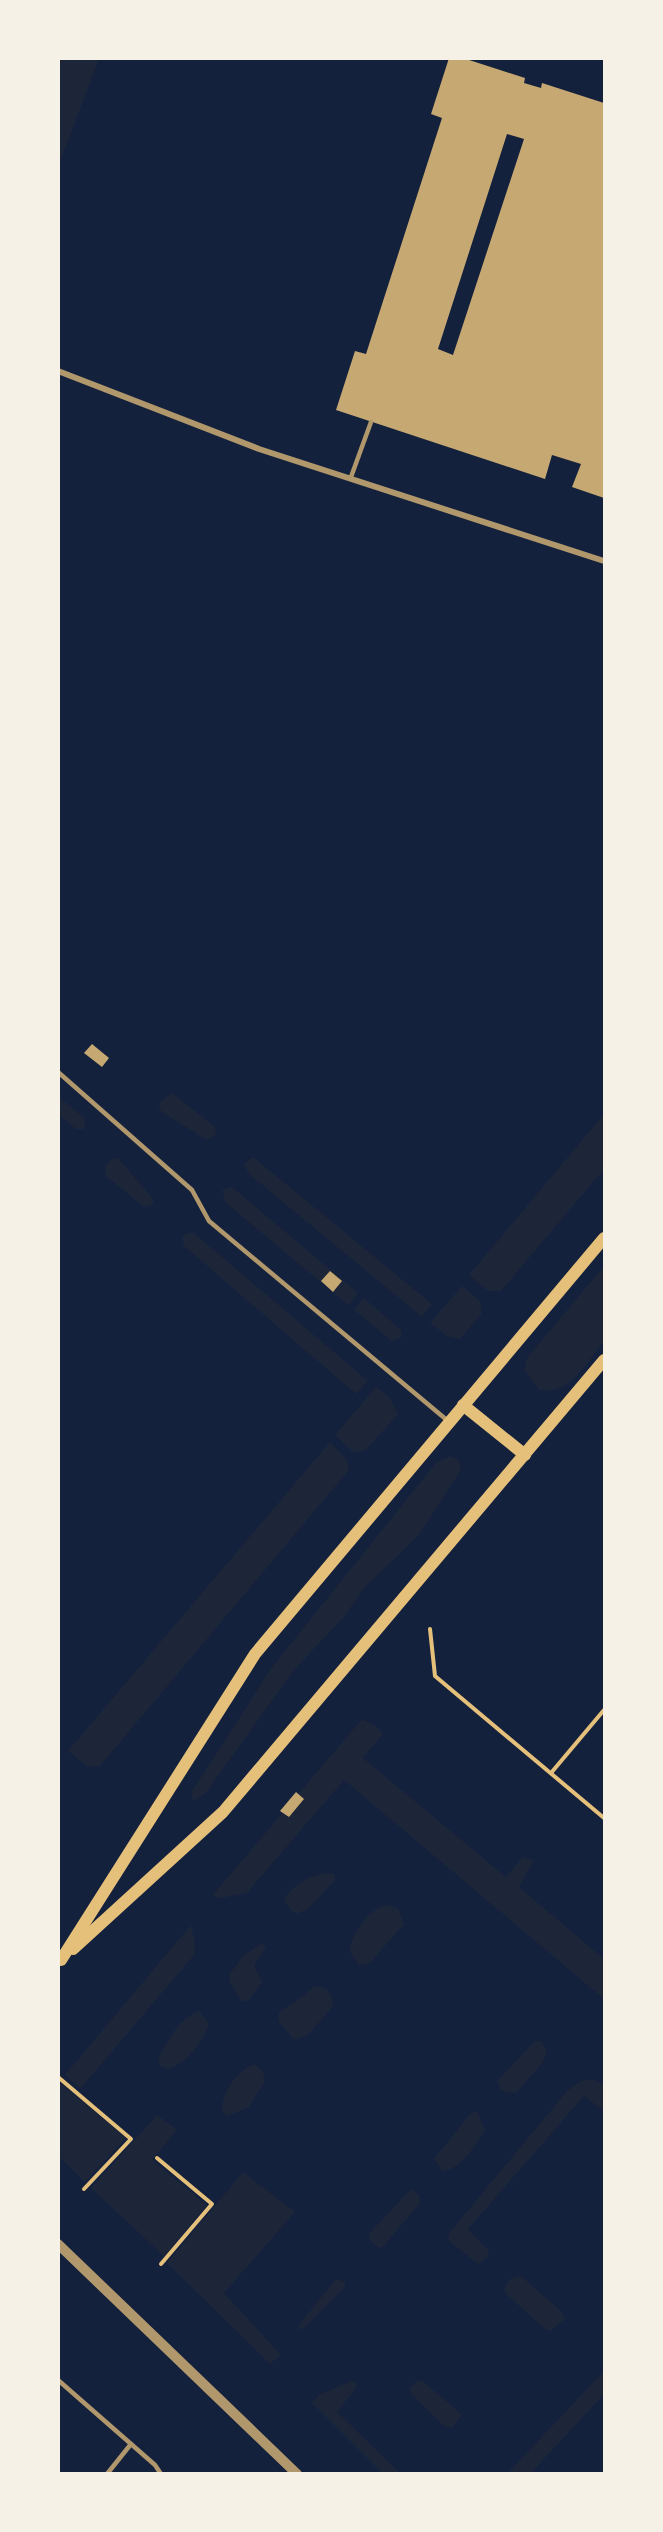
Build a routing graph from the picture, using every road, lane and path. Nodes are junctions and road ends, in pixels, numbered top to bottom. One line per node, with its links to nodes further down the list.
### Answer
1 (62, 372): 3 (street)
2 (372, 422): 3 (lane)
3 (351, 477): 4 (street)
4 (604, 561)
5 (58, 1072): 9 (lane)
6 (604, 1238): 8 (main road)
7 (604, 1360): 10 (main road)
8 (463, 1405): 9 (main road); 10 (main road)
9 (449, 1421): 15 (main road)
10 (525, 1455): 15 (main road)
11 (430, 1629): 13 (path)
12 (604, 1710): 13 (path)
13 (551, 1773): 14 (path)
14 (604, 1818)
15 (60, 1961)
16 (58, 2077): 18 (path)
17 (157, 2158): 20 (path)
18 (84, 2189)
19 (58, 2244): 25 (street)
20 (161, 2264)
21 (58, 2380): 22 (lane)
22 (131, 2444): 23 (lane); 24 (lane)
23 (107, 2474)
24 (161, 2474)
25 (297, 2474)

